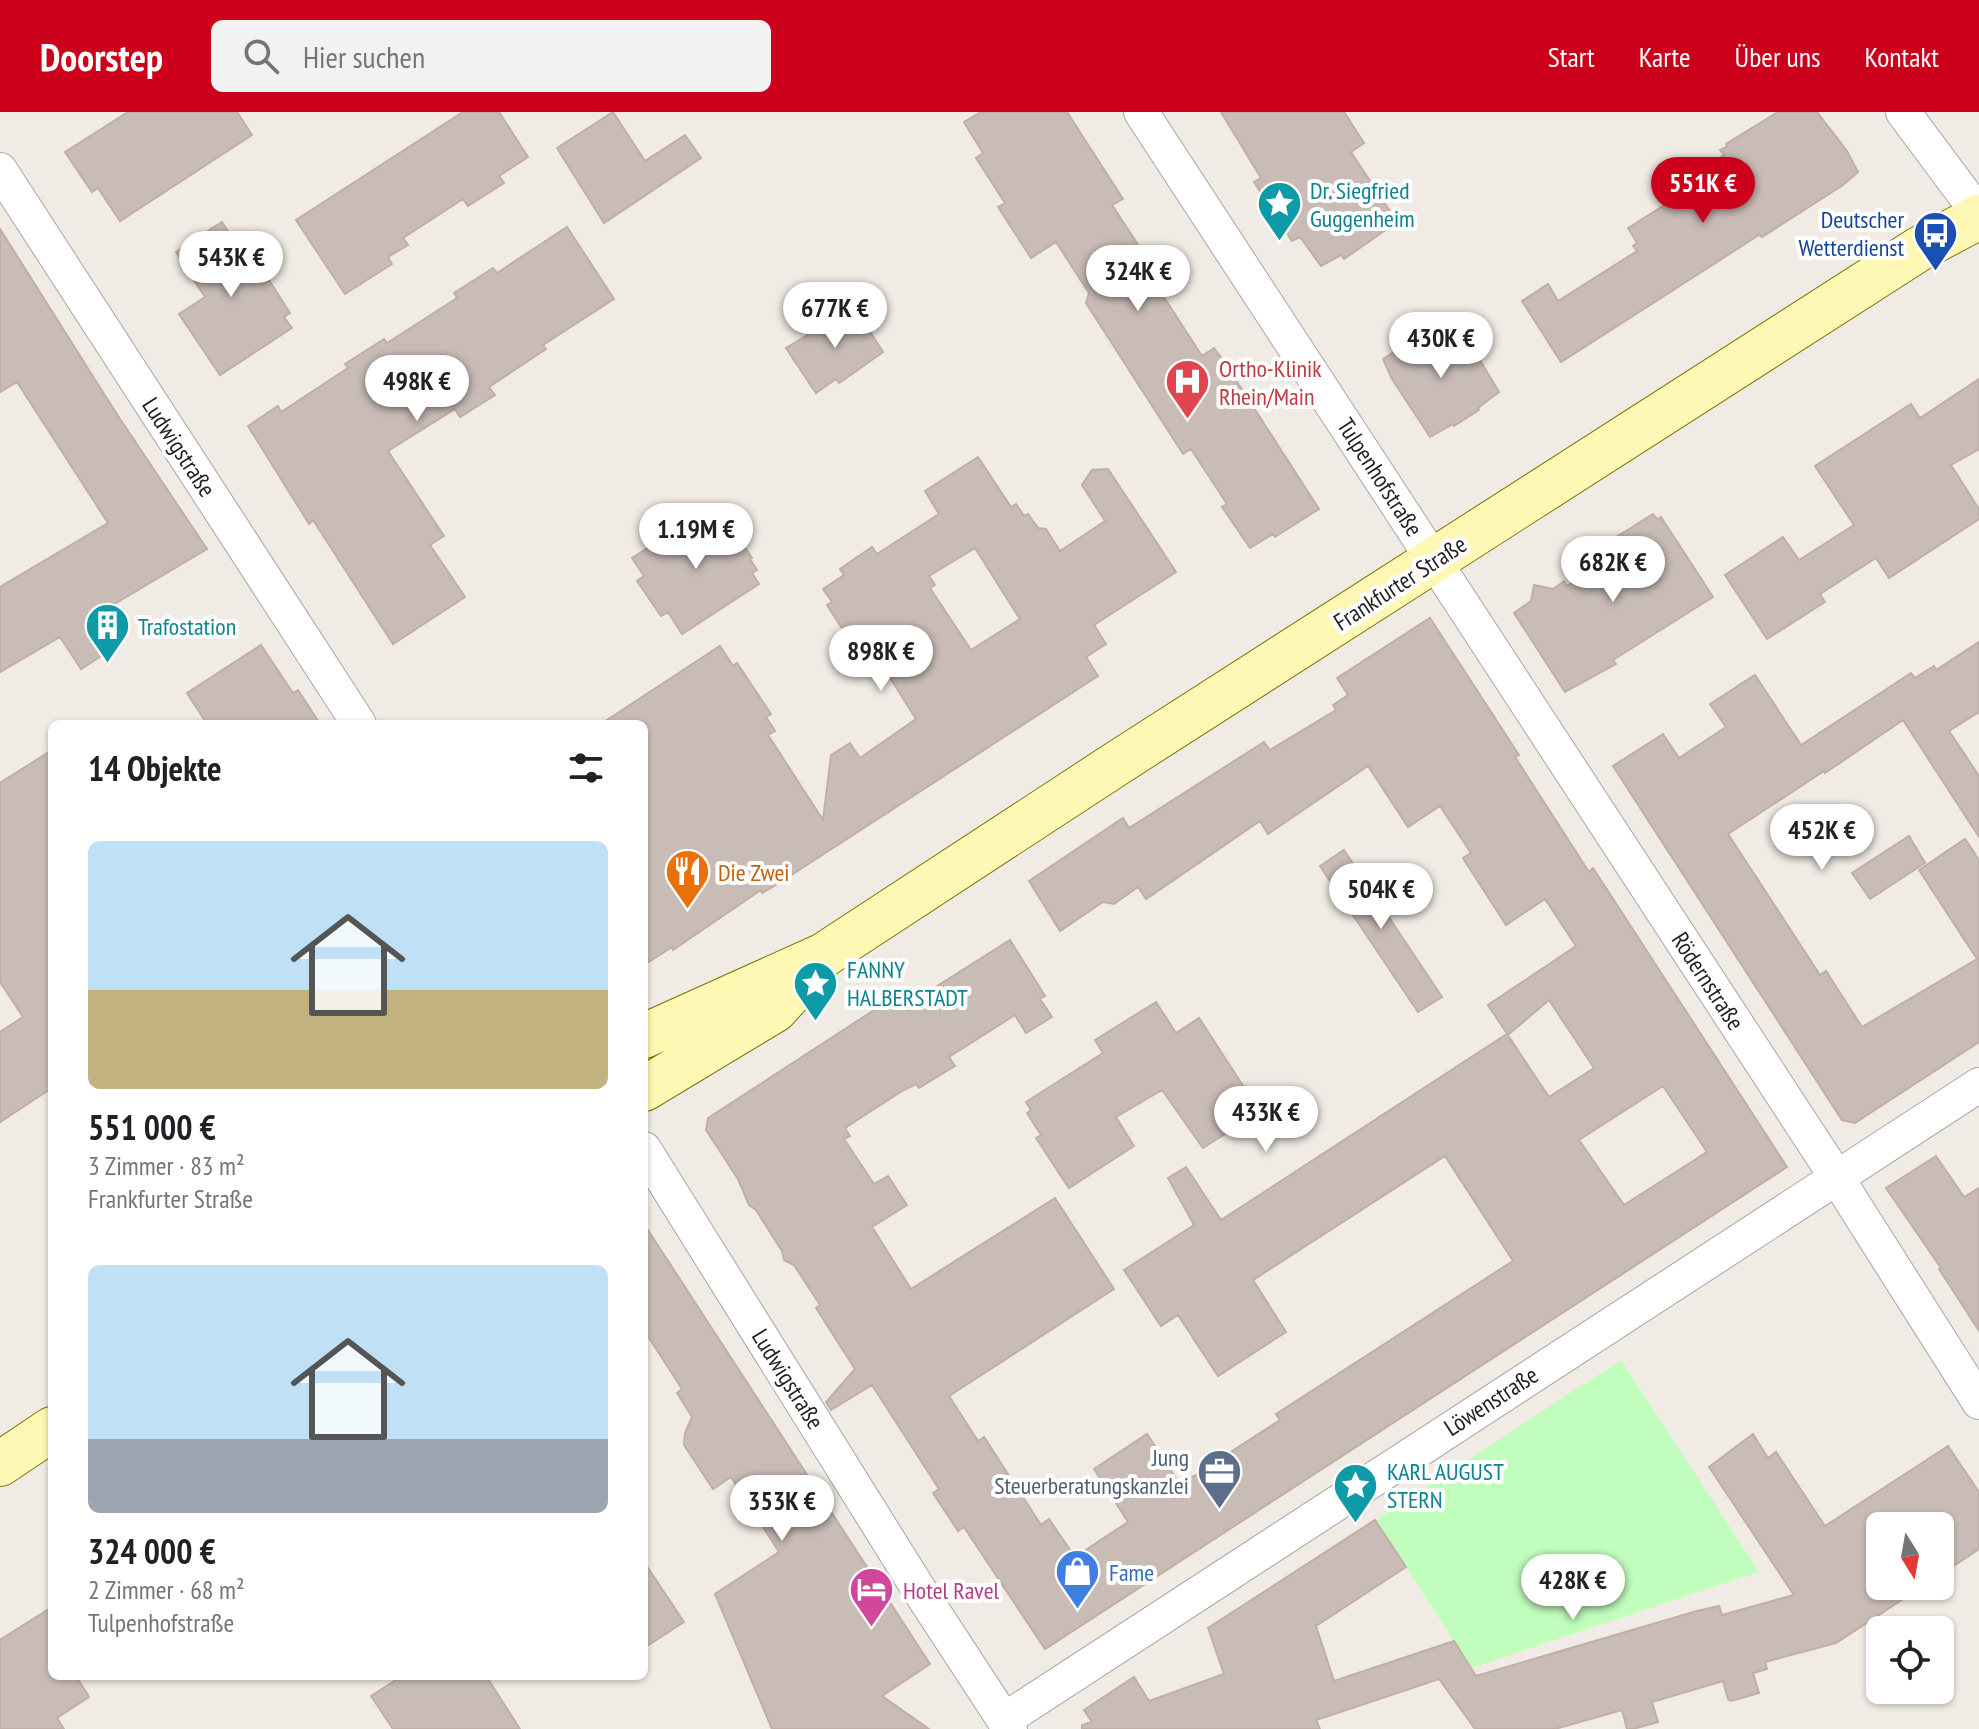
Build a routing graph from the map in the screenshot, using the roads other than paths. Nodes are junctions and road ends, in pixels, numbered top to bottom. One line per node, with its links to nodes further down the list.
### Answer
1 (1141, 112): 5 (street, Tulpenhofstraße)
2 (1903, 112): 4 (street)
3 (0, 170): 6 (street, Ludwigstraße)
4 (1979, 216): 5 (main road, Frankfurter Straße)
5 (1435, 561): 7 (main road, Frankfurter Straße); 12 (street, Rödernstraße)
6 (356, 720)
7 (824, 955): 8 (main road, Frankfurter Straße); 10 (main road, Frankfurter Straße)
8 (648, 1034)
9 (1979, 1085): 12 (street, Löwenstraße)
10 (648, 1087)
11 (648, 1155): 16 (street, Ludwigstraße)
12 (1837, 1178): 13 (street, Rödernstraße); 16 (street, Löwenstraße)
13 (1979, 1402)
14 (48, 1432): 15 (main road)
15 (0, 1464)
16 (1007, 1724)

